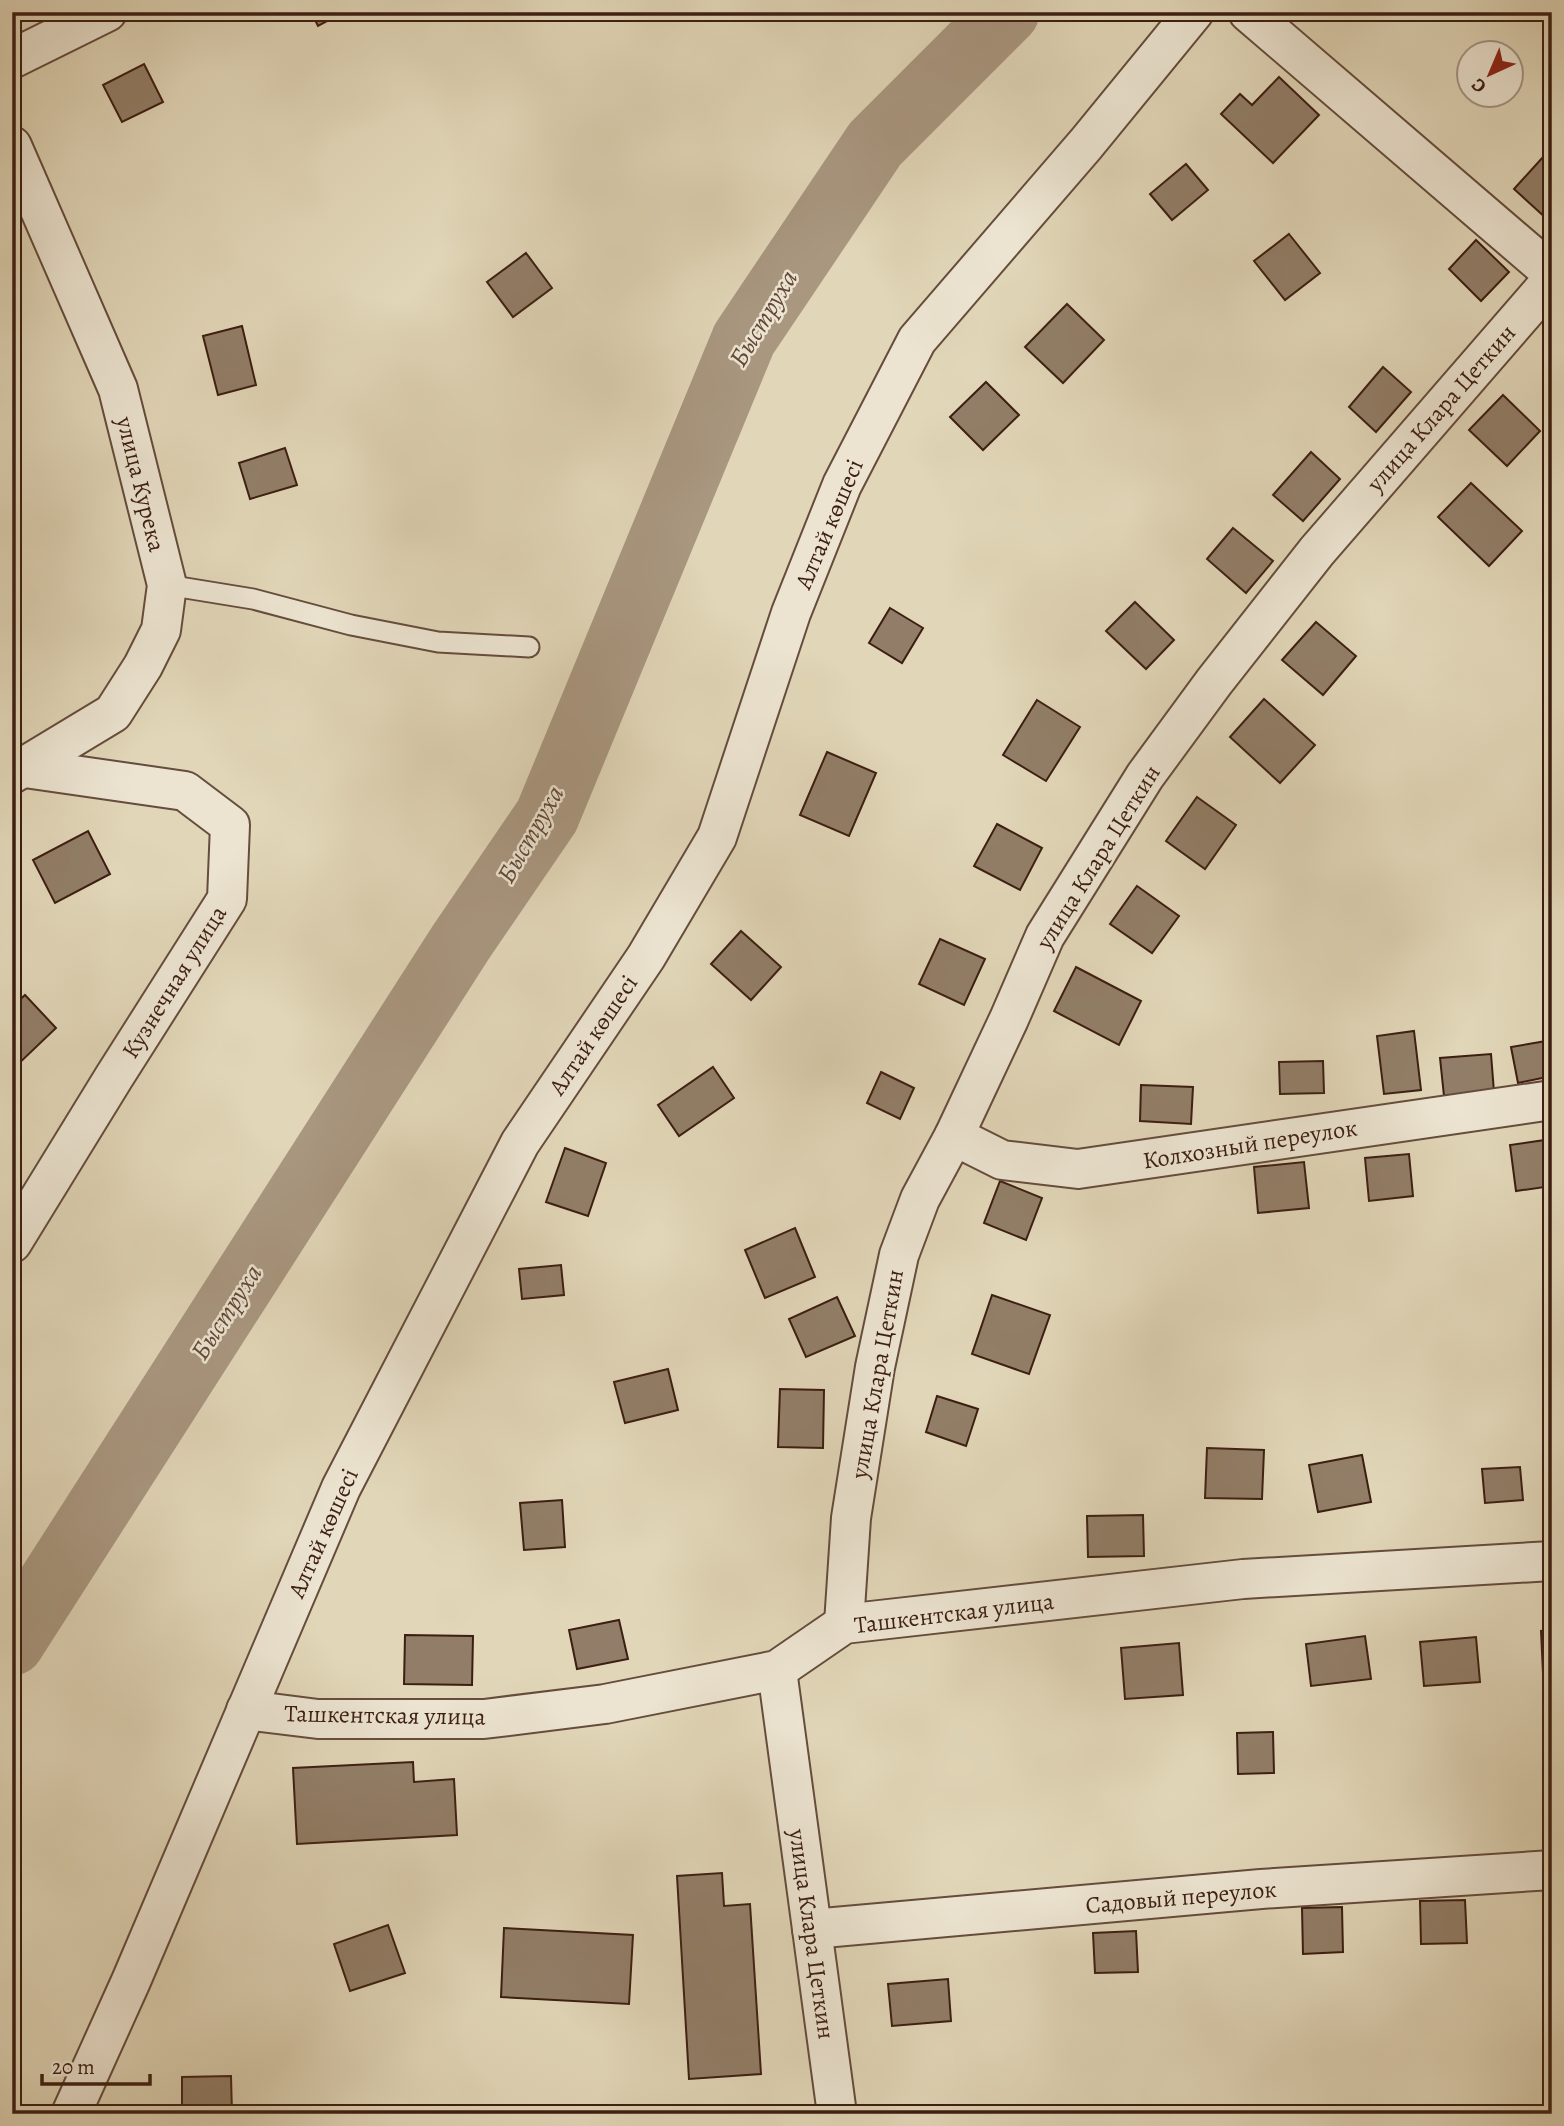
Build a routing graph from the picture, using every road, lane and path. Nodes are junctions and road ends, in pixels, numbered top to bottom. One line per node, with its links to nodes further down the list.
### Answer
1 (107, 12): 4 (street)
2 (1194, 12): 17 (street, Алтай көшесі)
3 (1248, 12): 6 (street)
4 (12, 59)
5 (12, 146): 8 (street, улица Курека)
6 (1552, 273)
7 (1552, 280): 12 (street, улица Клара Цеткин)
8 (167, 585): 9 (lane); 10 (street, улица Курека)
9 (529, 647)
10 (19, 771): 13 (street, Кузнечная улица)
11 (1552, 1100): 12 (street, Колхозный переулок)
12 (954, 1136): 15 (street, улица Клара Цеткин)
13 (12, 1243)
14 (1552, 1561): 15 (street, Ташкентская улица)
15 (844, 1624): 16 (street, Ташкентская улица)
16 (777, 1670): 17 (street, Ташкентская улица); 19 (street, улица Клара Цеткин)
17 (246, 1710): 20 (street, Алтай көшесі)
18 (1552, 1870): 19 (street, Садовый переулок)
19 (812, 1929): 21 (street, улица Клара Цеткин)
20 (71, 2114)
21 (837, 2114)

